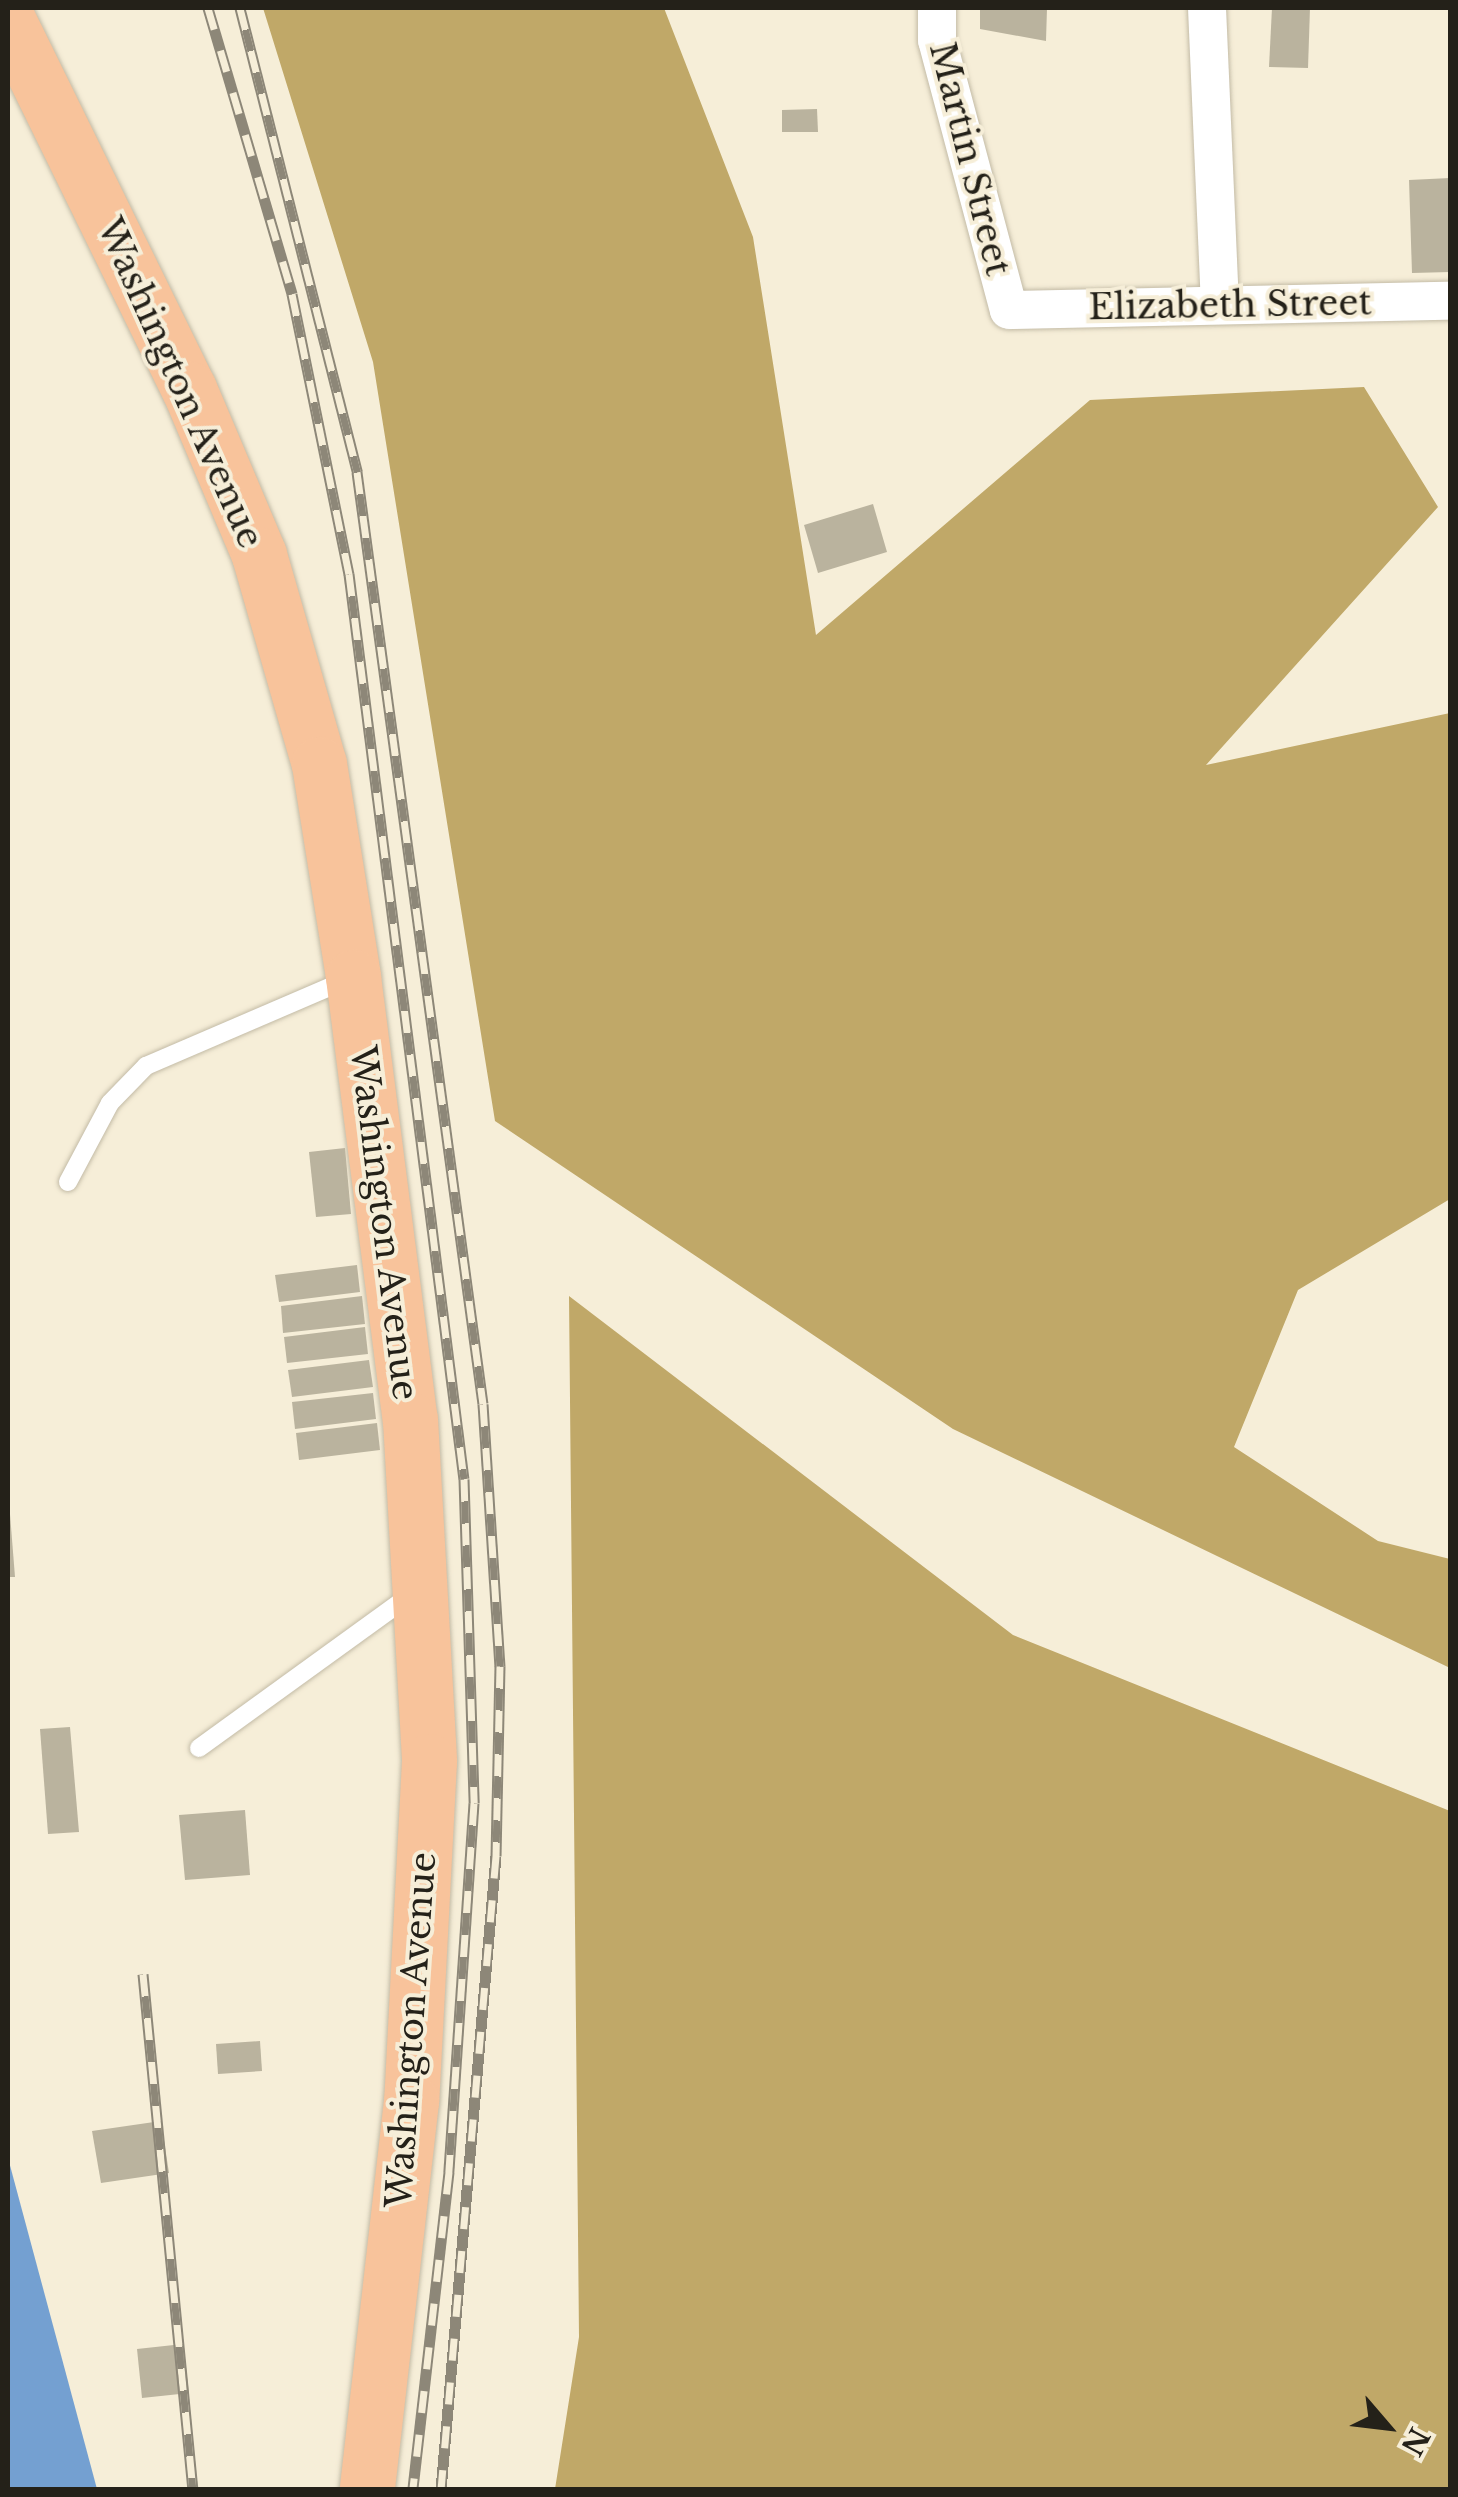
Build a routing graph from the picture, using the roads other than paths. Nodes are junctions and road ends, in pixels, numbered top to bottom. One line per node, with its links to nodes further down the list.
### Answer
1 (936, 8): 6 (street, Martin Street)
2 (1207, 8): 5 (street)
3 (8, 20): 7 (main road, Washington Avenue)
4 (1450, 301): 5 (street, Elizabeth Street)
5 (1220, 304): 6 (street, Elizabeth Street)
6 (1008, 310)
7 (352, 977): 8 (lane); 9 (main road, Washington Avenue)
8 (68, 1182)
9 (423, 1586): 10 (lane); 11 (main road, Washington Avenue)
10 (199, 1748)
11 (367, 2490)

